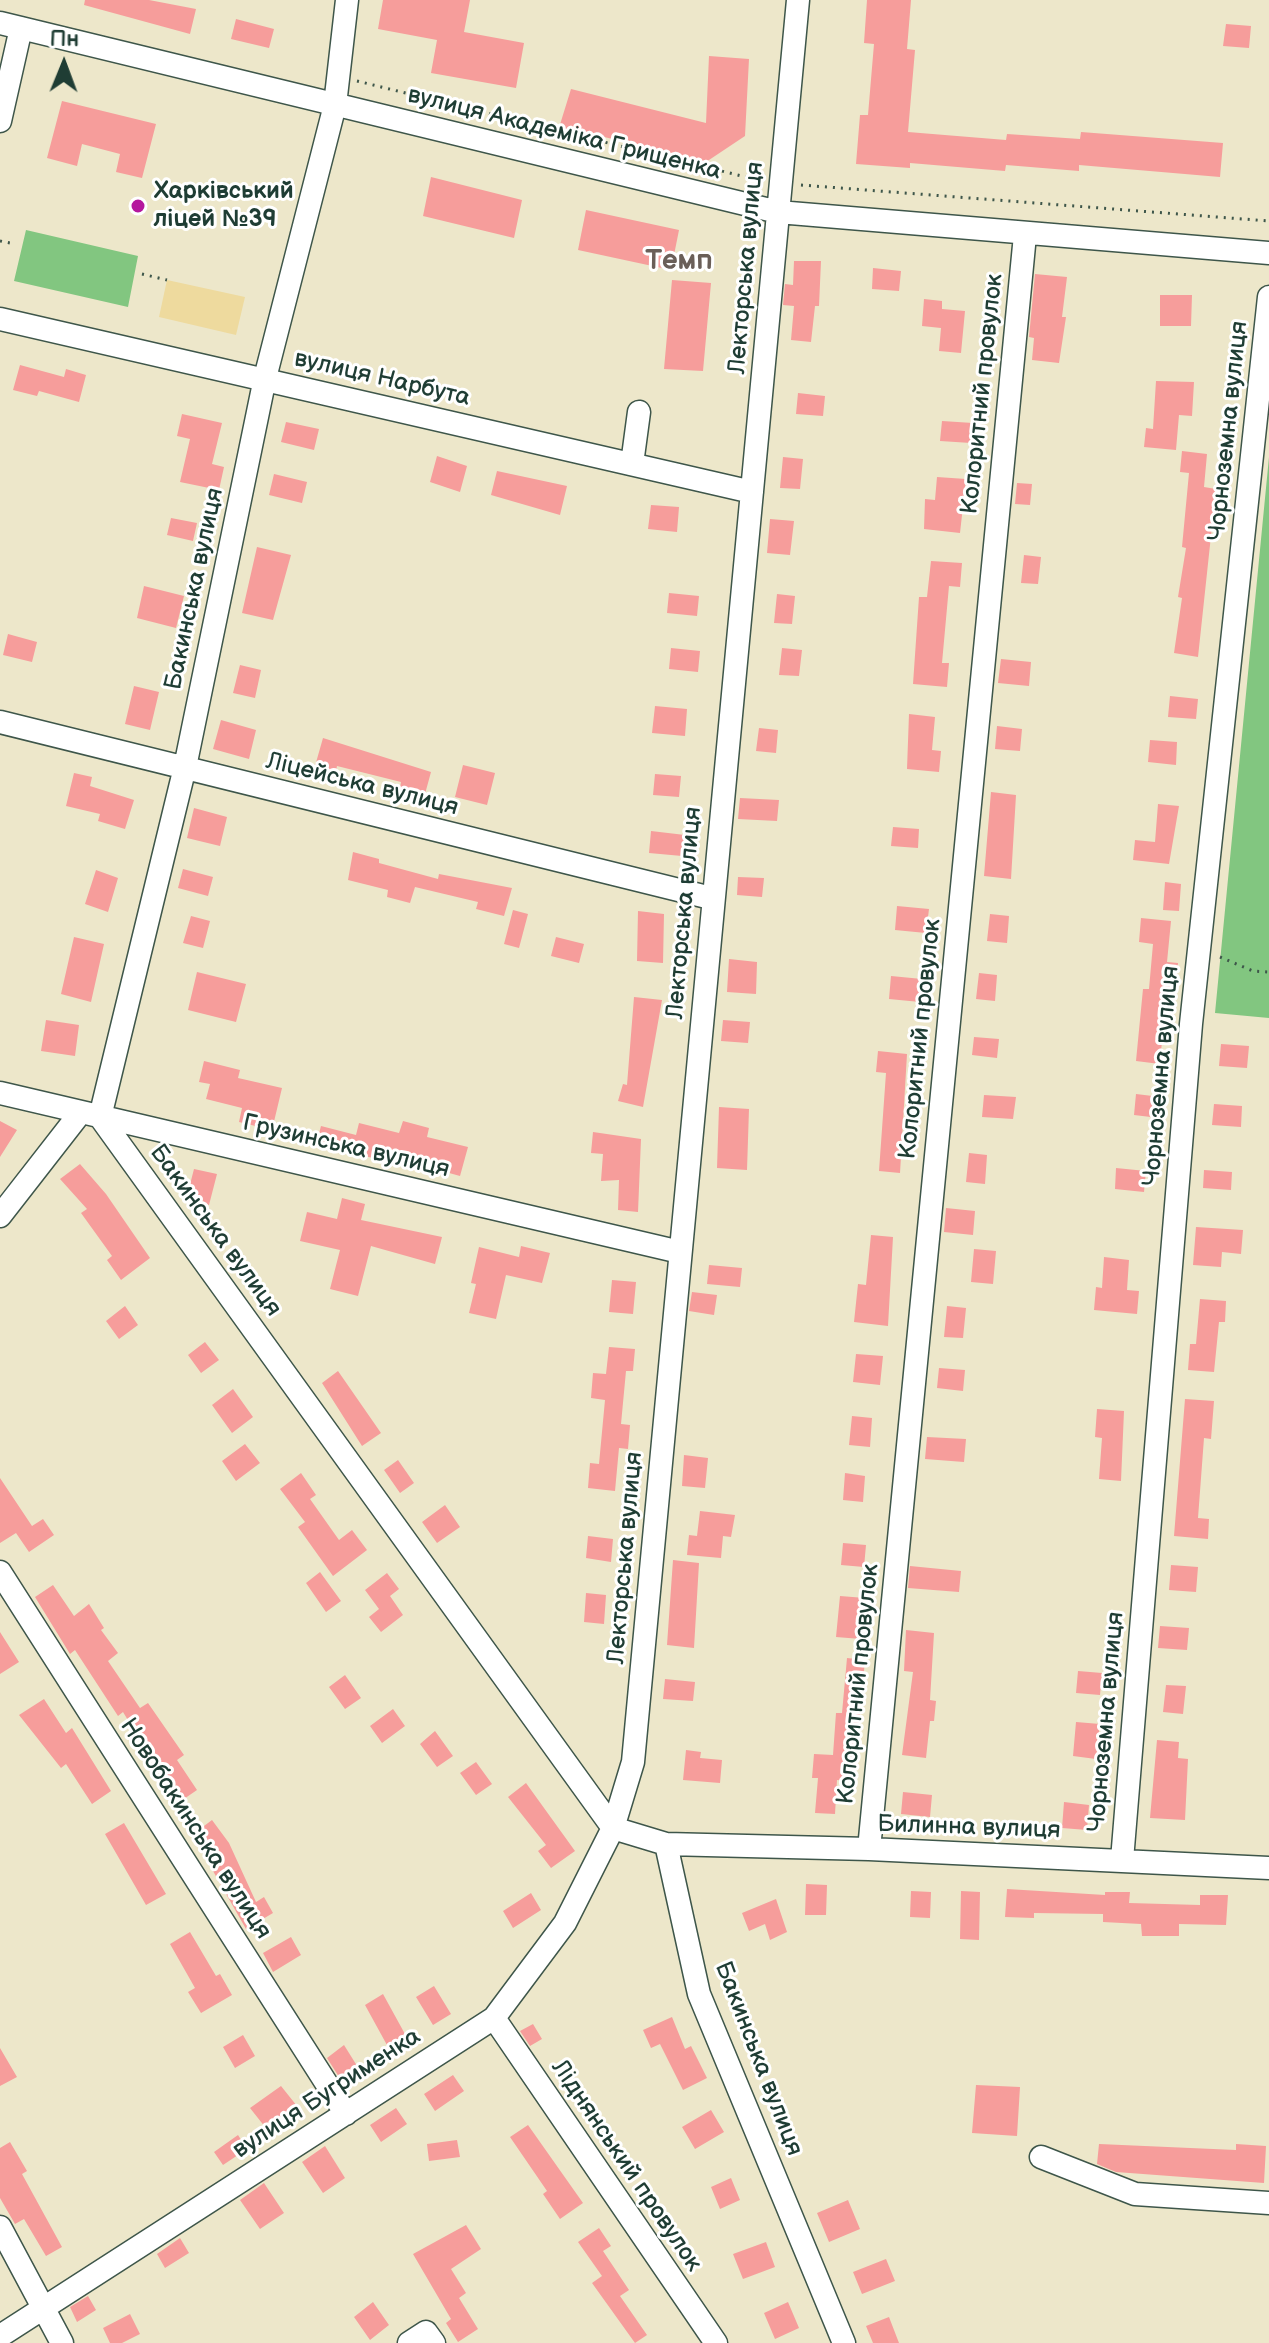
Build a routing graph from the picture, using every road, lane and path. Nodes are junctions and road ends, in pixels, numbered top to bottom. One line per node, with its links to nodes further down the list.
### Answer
1 (347, 0): 4 (street, Бакинська вулиця)
2 (798, 0): 6 (street, Лекторська вулиця)
3 (10, 25): 4 (street, вулиця Академіка Грищенка); 5 (street)
4 (335, 105): 6 (street, вулиця Академіка Грищенка); 15 (street, Бакинська вулиця)
5 (0, 121)
6 (778, 212): 7 (street, вулиця Академіка Грищенка); 18 (street, Лекторська вулиця)
7 (1025, 235): 10 (street, вулиця Академіка Грищенка); 31 (street, Колоритний провулок)
8 (0, 241): 9 (path)
9 (15, 244)
10 (1269, 253)
11 (142, 274): 12 (path)
12 (167, 280)
13 (1269, 297): 22 (street, Чорноземна вулиця)
14 (0, 319): 15 (street, вулиця Нарбута)
15 (265, 378): 17 (street, вулиця Нарбута); 20 (street, Бакинська вулиця)
16 (639, 412): 17 (street)
17 (632, 464): 18 (street, вулиця Нарбута)
18 (752, 492): 21 (street, Лекторська вулиця)
19 (0, 722): 20 (street, Ліцейська вулиця)
20 (185, 767): 21 (street, Ліцейська вулиця); 25 (street, Бакинська вулиця)
21 (711, 898): 27 (street, Лекторська вулиця)
22 (1200, 949): 23 (path); 32 (street, Чорноземна вулиця)
23 (1269, 972)
24 (0, 1093): 25 (street, Грузинська вулиця)
25 (91, 1114): 26 (street); 27 (street, Грузинська вулиця); 29 (street, Бакинська вулиця)
26 (0, 1216)
27 (680, 1252): 29 (street, Лекторська вулиця)
28 (0, 1572): 35 (street, Новобакинська вулиця)
29 (613, 1828): 30 (street); 34 (street, вулиця Бугрименка)
30 (666, 1844): 31 (street, Билинна вулиця); 45 (street, Бакинська вулиця)
31 (869, 1849): 32 (street, Билинна вулиця)
32 (1122, 1860): 33 (street, Билинна вулиця)
33 (1269, 1868)
34 (494, 2018): 35 (street, вулиця Бугрименка); 44 (street, Ліднянський провулок)
35 (346, 2114): 39 (street, вулиця Бугрименка)
36 (1041, 2157): 37 (street)
37 (1269, 2203)
38 (0, 2227): 39 (street)
39 (44, 2305): 40 (street, вулиця Бугрименка); 41 (street)
40 (0, 2336)
41 (62, 2343)
42 (409, 2343): 43 (street)
43 (434, 2343)
44 (716, 2343)
45 (844, 2343)

